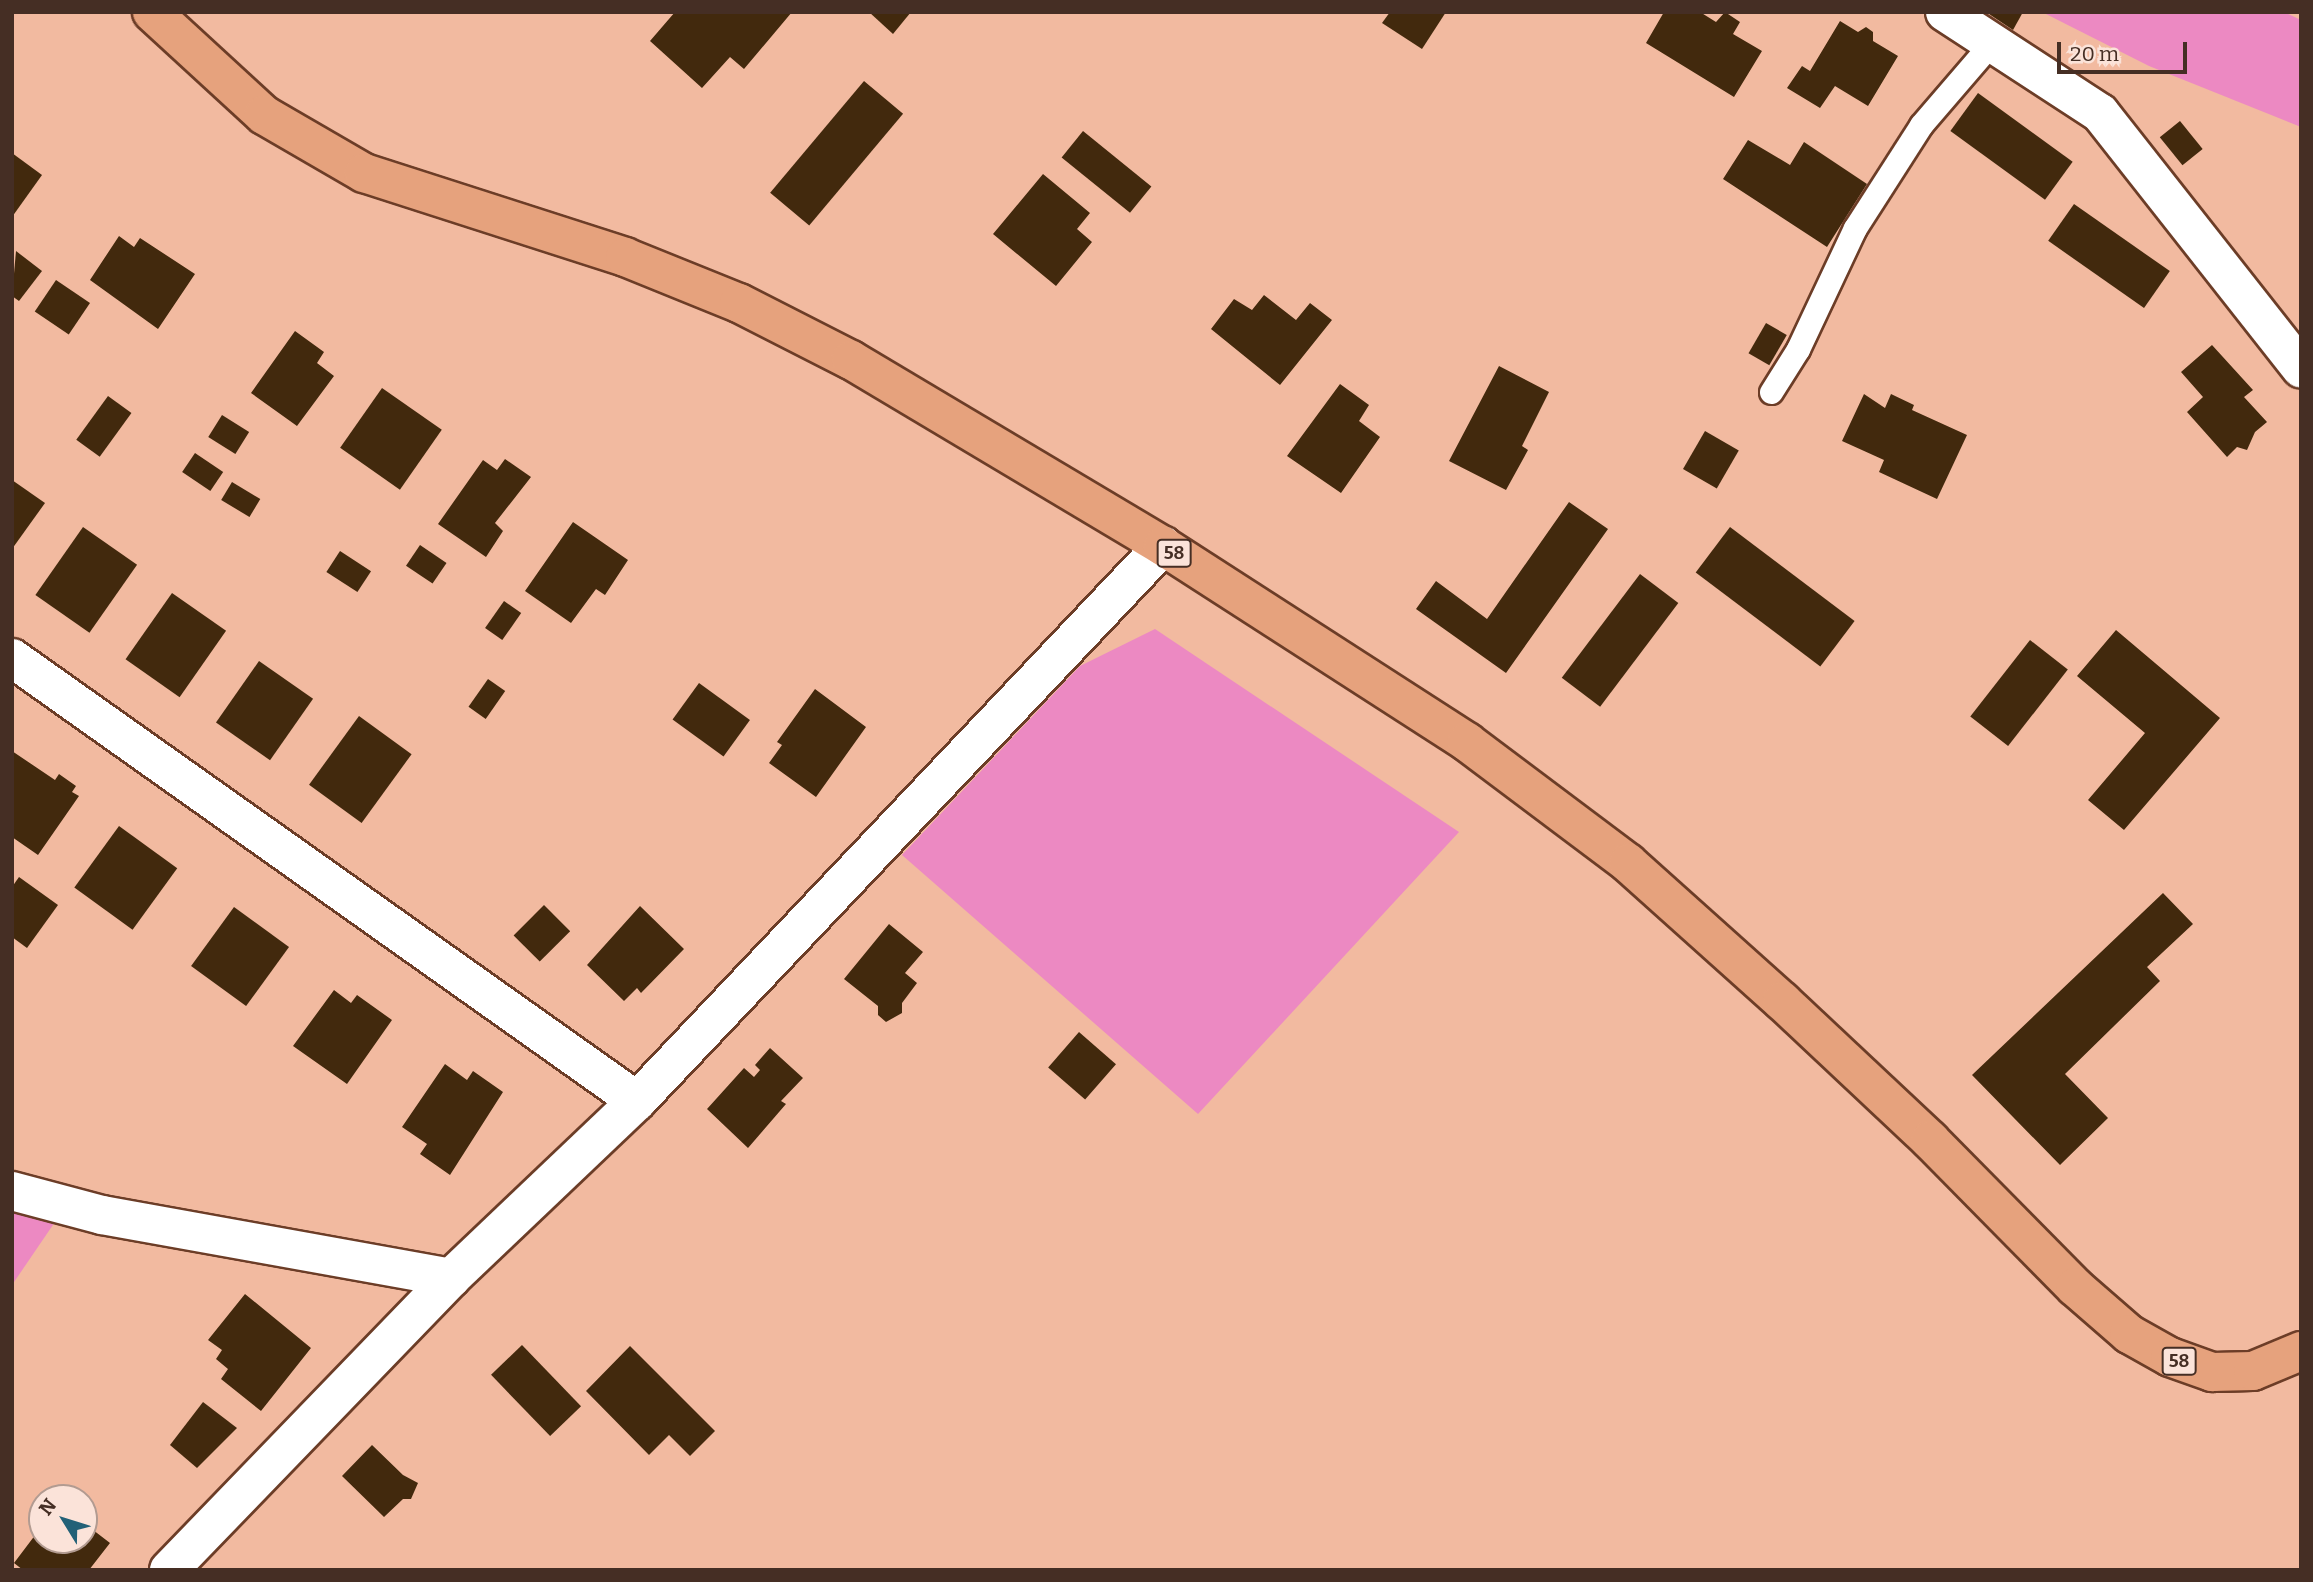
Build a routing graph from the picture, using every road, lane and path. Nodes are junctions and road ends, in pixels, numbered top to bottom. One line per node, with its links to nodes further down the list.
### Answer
1 (152, 12): 6 (main road, 58)
2 (1945, 12): 3 (street)
3 (1994, 40): 4 (street); 5 (lane)
4 (2301, 368)
5 (1771, 392)
6 (1163, 546): 8 (street); 11 (main road, 58)
7 (12, 658): 8 (street)
8 (637, 1101): 10 (street)
9 (12, 1191): 10 (street)
10 (451, 1278): 12 (street)
11 (2301, 1351)
12 (169, 1570)

